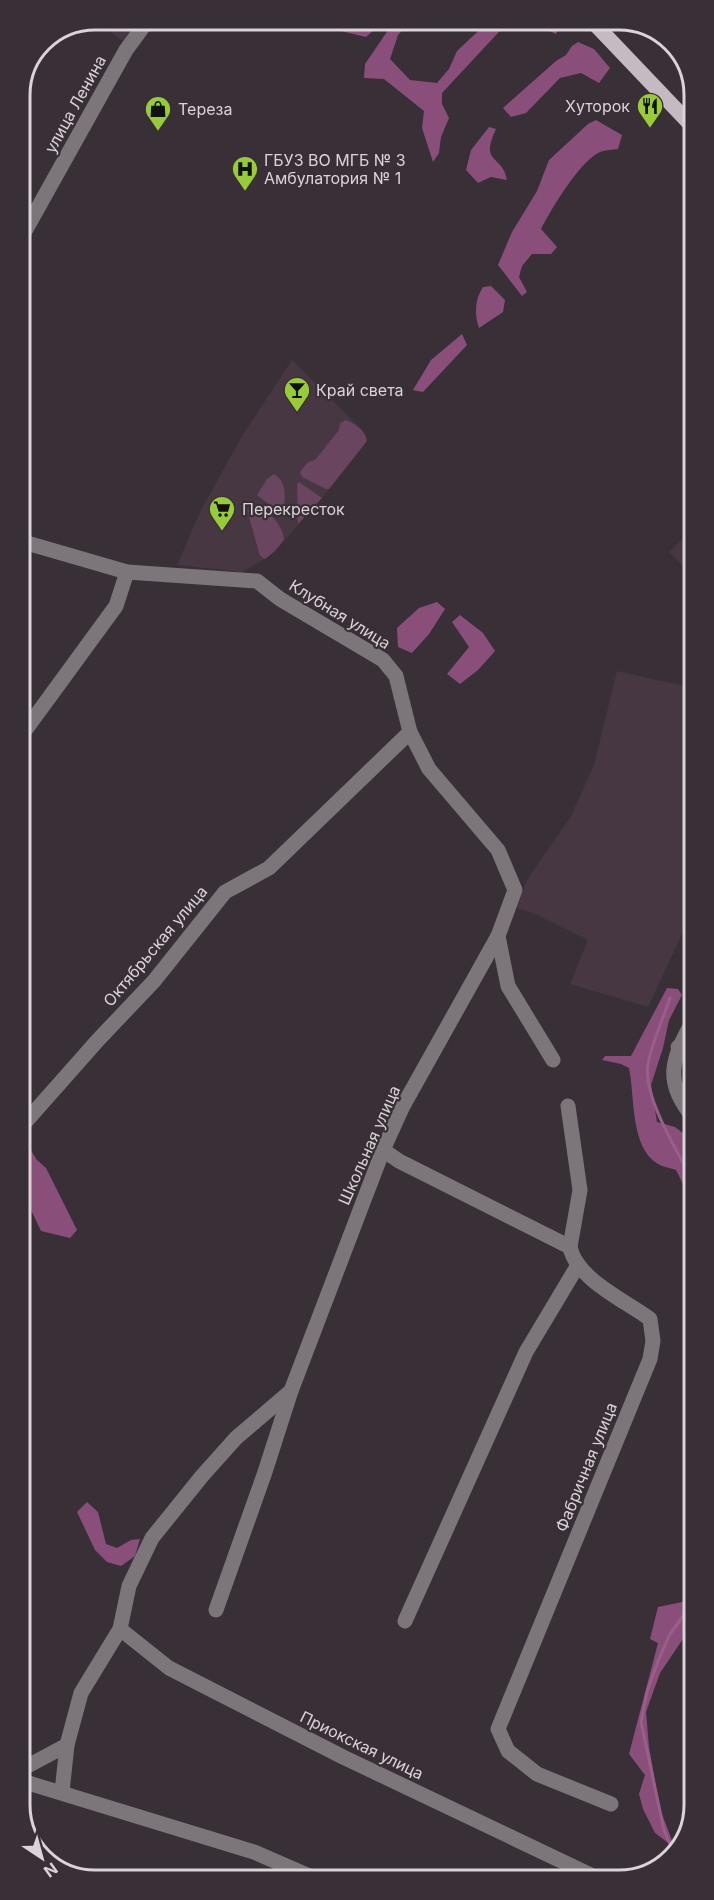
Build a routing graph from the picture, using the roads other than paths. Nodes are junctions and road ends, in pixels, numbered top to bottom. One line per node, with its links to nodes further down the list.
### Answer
1 (141, 30): 4 (street, улица Ленина)
2 (601, 30): 3 (main road)
3 (684, 118)
4 (30, 222)
5 (30, 544): 6 (street, Клубная улица)
6 (127, 572): 7 (street); 8 (street, Клубная улица)
7 (30, 724)
8 (410, 732): 9 (street, Клубная улица); 17 (street, Октябрьская улица)
9 (516, 890): 10 (street, Школьная улица)
10 (498, 936): 14 (street); 18 (street, Школьная улица)
11 (684, 1037): 12 (street)
12 (678, 1047): 13 (street); 16 (street)
13 (684, 1051)
14 (553, 1060)
15 (568, 1106): 19 (street)
16 (684, 1106)
17 (30, 1117)
18 (383, 1150): 19 (street); 21 (street, Школьная улица)
19 (570, 1247): 20 (street, Фабричная улица)
20 (578, 1265): 23 (street); 29 (street, Фабричная улица)
21 (291, 1391): 22 (street, Школьная улица); 24 (street, Школьная улица)
22 (216, 1610)
23 (405, 1621)
24 (120, 1629): 25 (street, Школьная улица); 31 (street, Приокская улица)
25 (67, 1744): 26 (street); 28 (street, Школьная улица)
26 (30, 1765)
27 (30, 1783): 28 (street)
28 (62, 1792): 30 (street)
29 (611, 1804)
30 (295, 1870)
31 (580, 1870)

